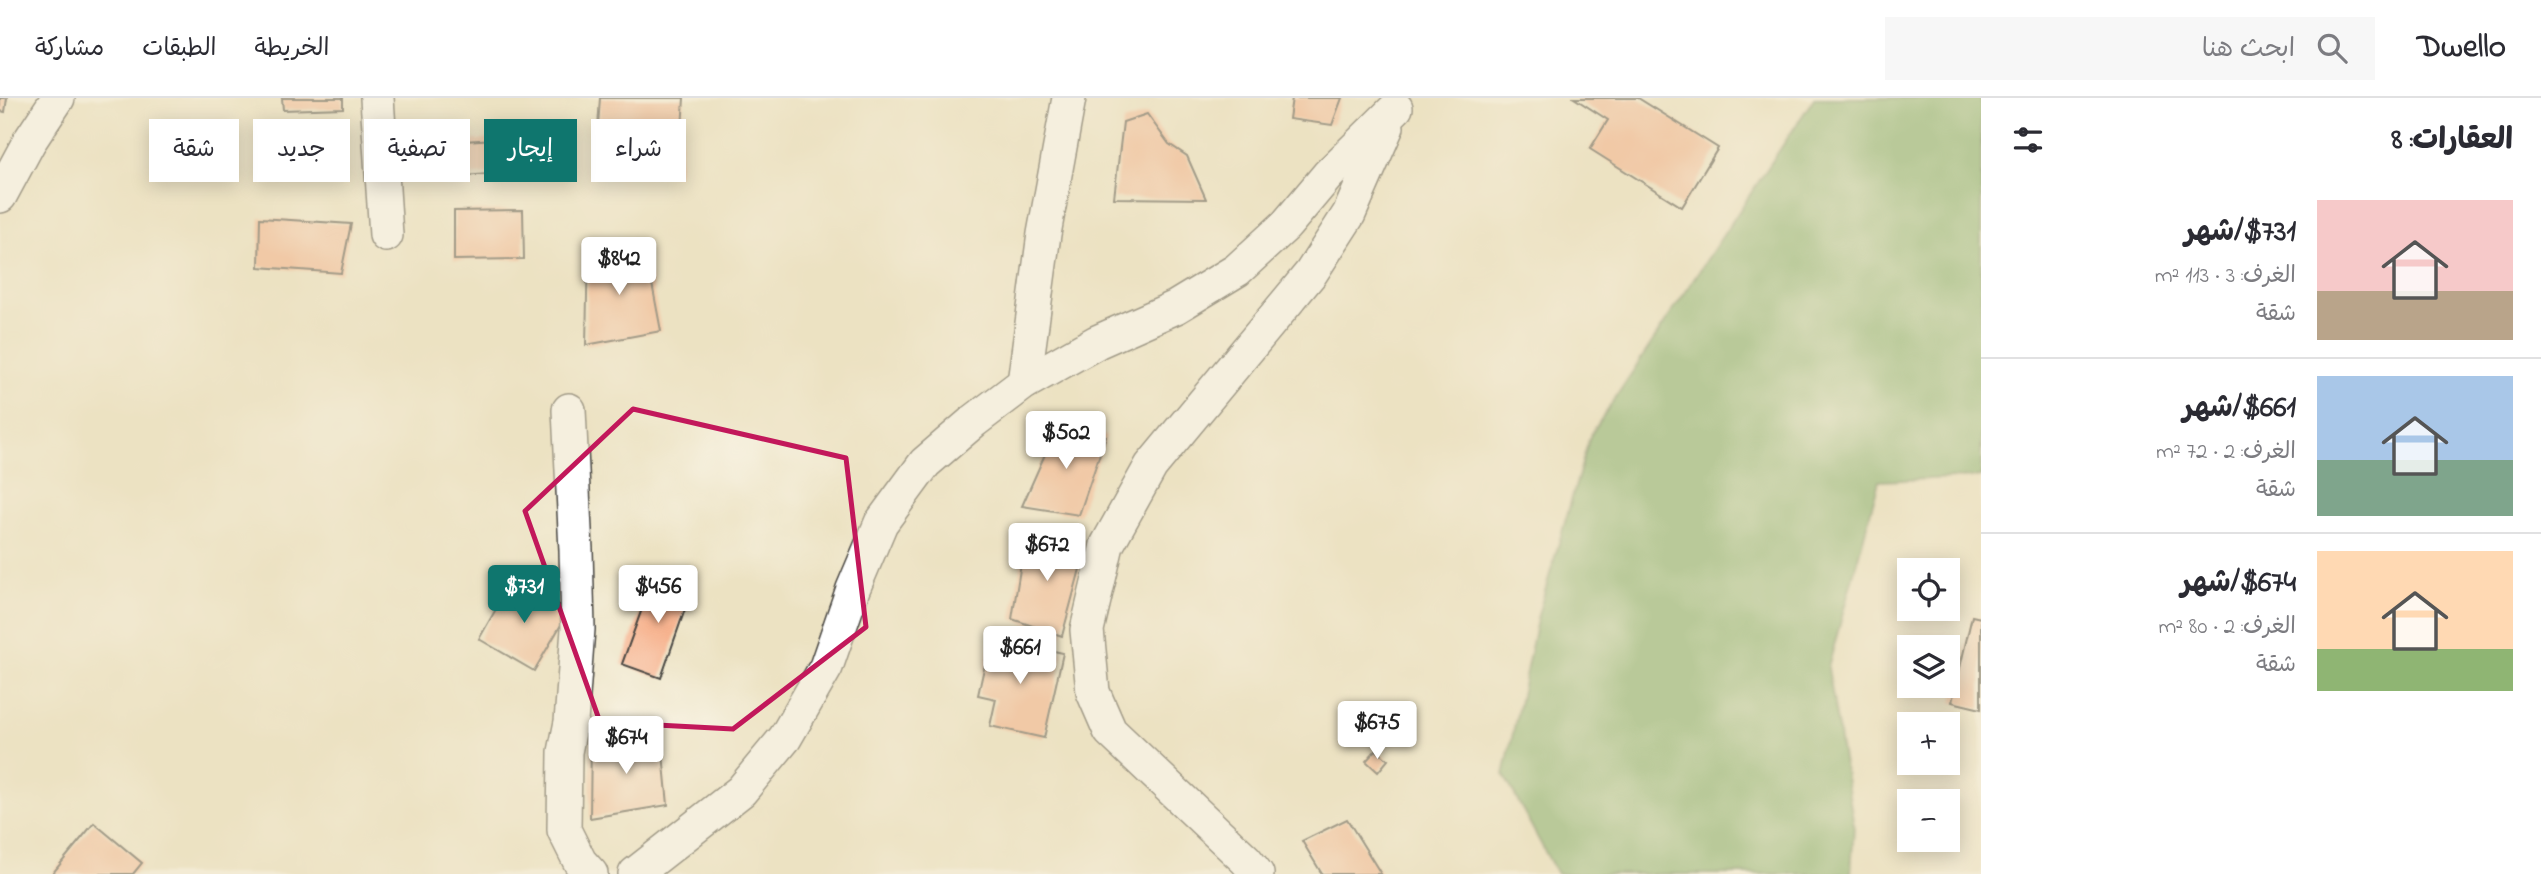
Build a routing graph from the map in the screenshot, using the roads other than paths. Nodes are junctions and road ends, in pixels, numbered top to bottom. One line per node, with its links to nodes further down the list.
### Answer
1 (58, 98): 5 (street)
2 (377, 98): 6 (street)
3 (1069, 98): 7 (street)
4 (1397, 103): 7 (street); 11 (street)
5 (0, 196)
6 (386, 235)
7 (1024, 383): 10 (street)
8 (569, 410): 9 (street)
9 (591, 874)
10 (635, 874)
11 (1257, 874)

